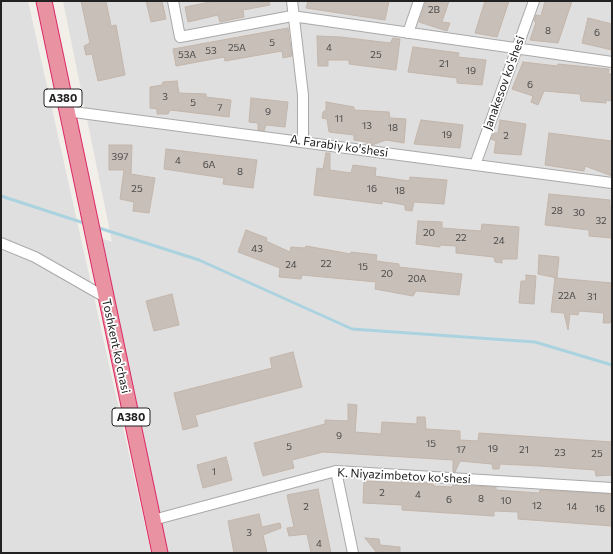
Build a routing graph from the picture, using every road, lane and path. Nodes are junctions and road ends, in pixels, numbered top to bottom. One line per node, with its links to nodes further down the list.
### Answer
1 (44, 1): 10 (highway, A380)
2 (173, 1): 6 (street)
3 (292, 1): 6 (street)
4 (419, 1): 7 (street)
5 (534, 1): 8 (street, Janakesov ko'shesi)
6 (292, 16): 7 (street); 11 (street)
7 (408, 33): 8 (street)
8 (517, 48): 9 (street); 12 (street, Janakesov ko'shesi)
9 (612, 62)
10 (66, 111): 11 (street, A. Farabiy ko'shesi); 15 (highway, Toshkent ko'chasi / A380)
11 (303, 142): 12 (street, A. Farabiy ko'shesi)
12 (475, 165): 13 (street, A. Farabiy ko'shesi)
13 (612, 184)
14 (1, 243): 15 (street)
15 (105, 297): 18 (highway, Toshkent ko'chasi / A380)
16 (336, 471): 17 (street, K. Niyazimbetov ko'shesi); 18 (street, K. Niyazimbetov ko'shesi); 20 (street)
17 (612, 488)
18 (153, 520): 19 (highway, Toshkent ko'chasi / A380)
19 (160, 553)
20 (353, 553)

